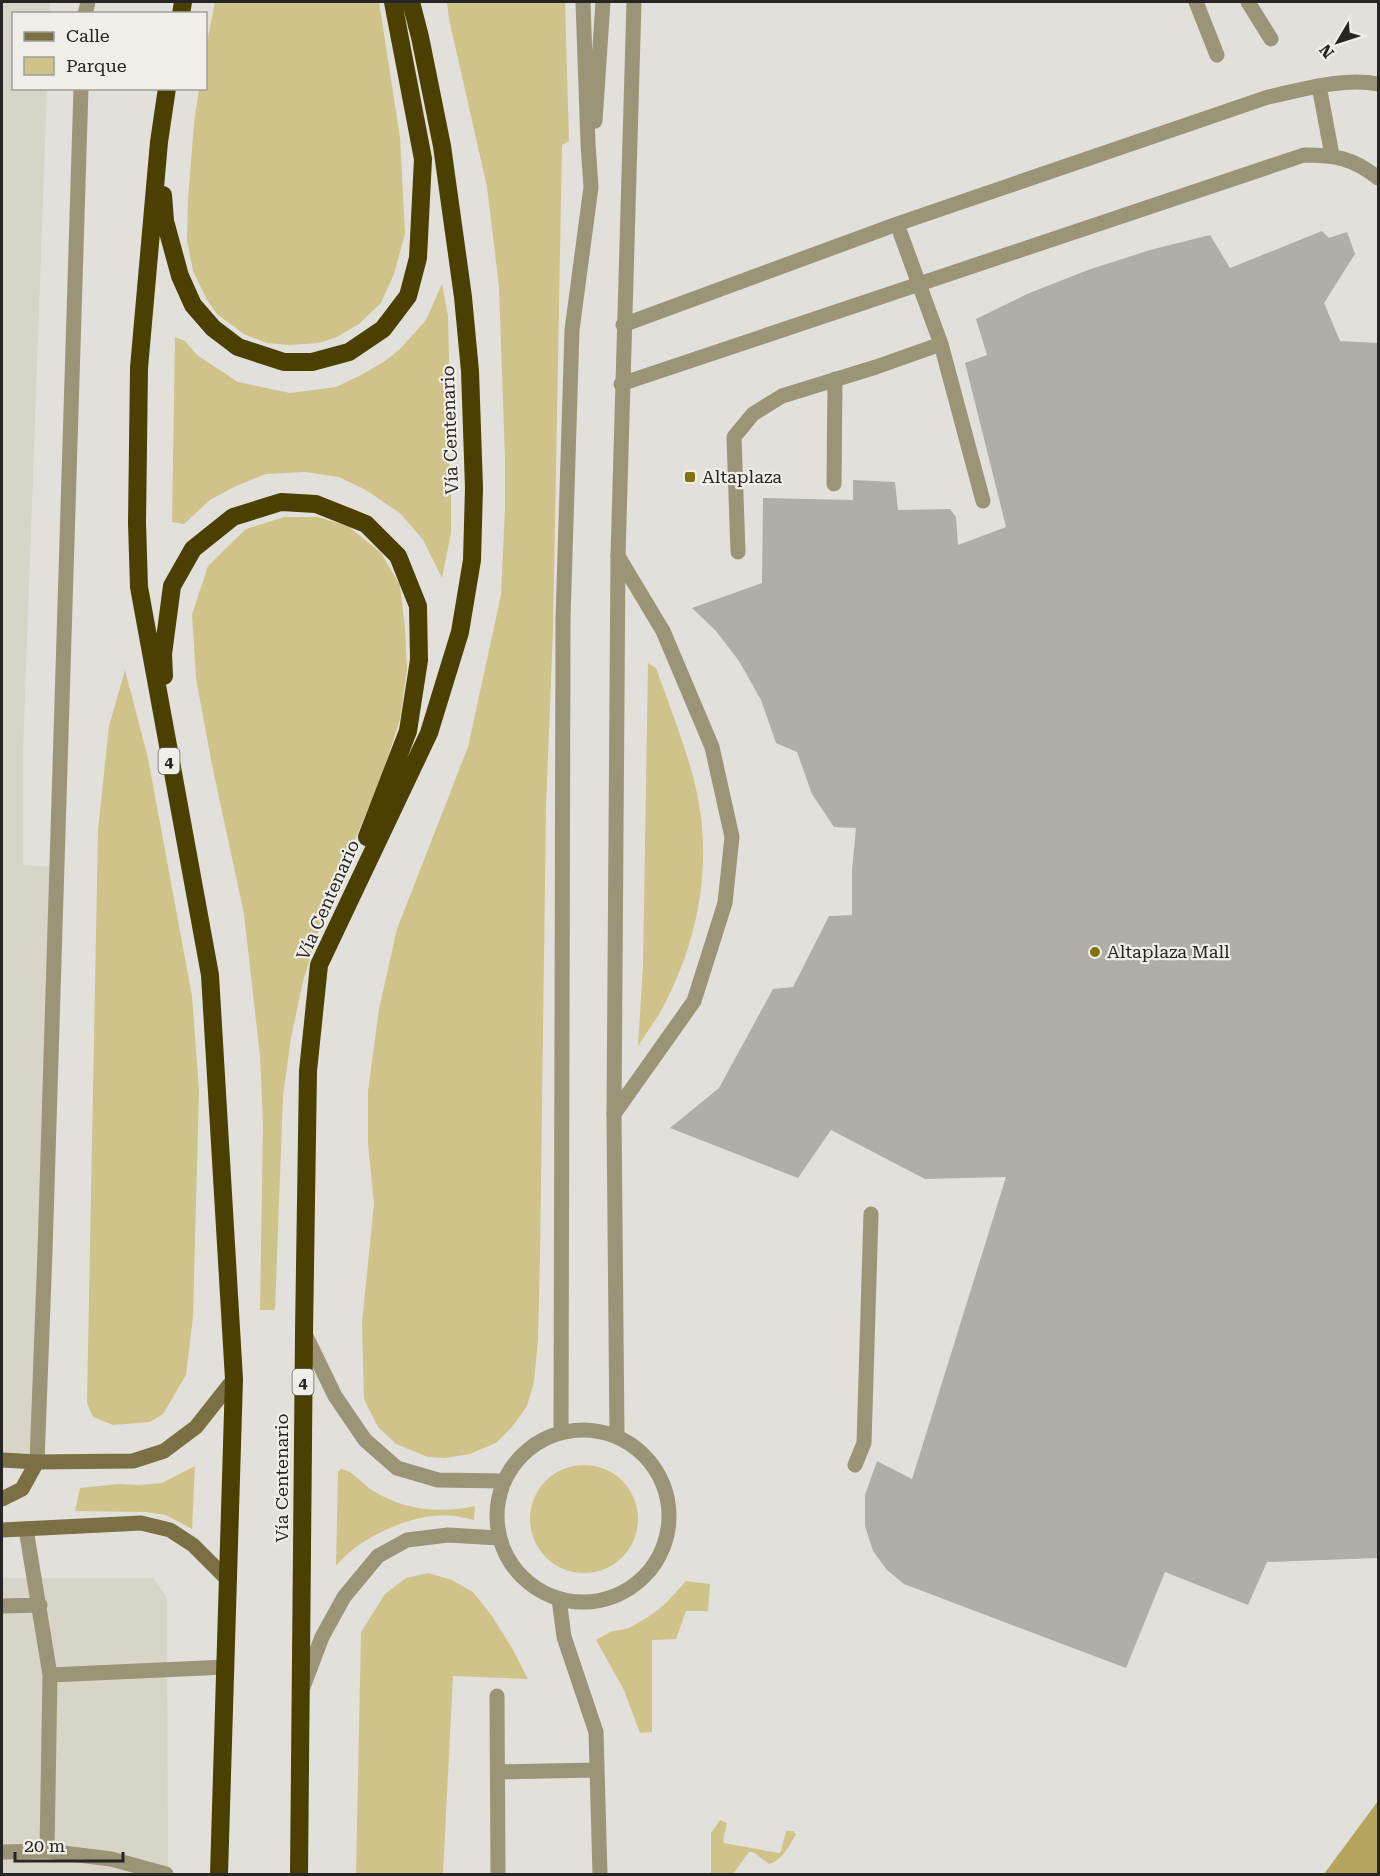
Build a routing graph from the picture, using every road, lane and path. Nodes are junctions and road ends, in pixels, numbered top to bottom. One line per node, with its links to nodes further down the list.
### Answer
1 (393, 2): 14 (highway)
2 (411, 2): 29 (highway, Vía Centenario / 4)
3 (583, 2): 17 (street)
4 (603, 2): 17 (street)
5 (634, 2): 20 (street)
6 (1196, 2): 9 (street)
7 (1248, 2): 8 (street)
8 (1271, 39)
9 (1217, 55)
10 (1378, 84): 11 (street)
11 (1319, 86): 15 (street); 18 (street)
12 (81, 90): 37 (street)
13 (167, 90): 14 (highway, 4)
14 (159, 142): 28 (highway, 4)
15 (1332, 155): 16 (street); 19 (street)
16 (1378, 178)
17 (591, 188): 34 (street)
18 (897, 224): 19 (street); 20 (street)
19 (921, 285): 21 (street); 23 (street)
20 (623, 325): 23 (street)
21 (941, 344): 22 (street); 25 (street)
22 (835, 380): 24 (street); 26 (street)
23 (621, 384): 27 (street)
24 (834, 484)
25 (983, 501)
26 (738, 552)
27 (618, 556): 30 (street); 30 (street)
28 (165, 740): 29 (highway); 33 (highway, 4)
29 (318, 965): 32 (highway, Vía Centenario / 4)
30 (614, 1114): 35 (street)
31 (871, 1214): 38 (street)
32 (304, 1333): 39 (street); 50 (highway, Vía Centenario / 4)
33 (234, 1379): 37 (street); 44 (highway, 4)
34 (561, 1432): 35 (street); 39 (street)
35 (618, 1437): 45 (street)
36 (2, 1460): 37 (street)
37 (37, 1462): 40 (street)
38 (855, 1465)
39 (503, 1481): 43 (street)
40 (2, 1499)
41 (26, 1529): 42 (street); 44 (street); 46 (street)
42 (2, 1530)
43 (499, 1538): 45 (street); 50 (street)
44 (228, 1581): 48 (highway, 4)
45 (559, 1599): 52 (street)
46 (40, 1605): 47 (street); 49 (street)
47 (2, 1606)
48 (226, 1667): 49 (street); 57 (highway, 4)
49 (50, 1675): 54 (street)
50 (301, 1692): 58 (highway, Vía Centenario / 4)
51 (497, 1696): 53 (street)
52 (597, 1770): 53 (street); 60 (street)
53 (498, 1772): 59 (street)
54 (47, 1851): 55 (street); 56 (street)
55 (2, 1852)
56 (166, 1875)
57 (219, 1875)
58 (300, 1875)
59 (498, 1875)
60 (600, 1875)

